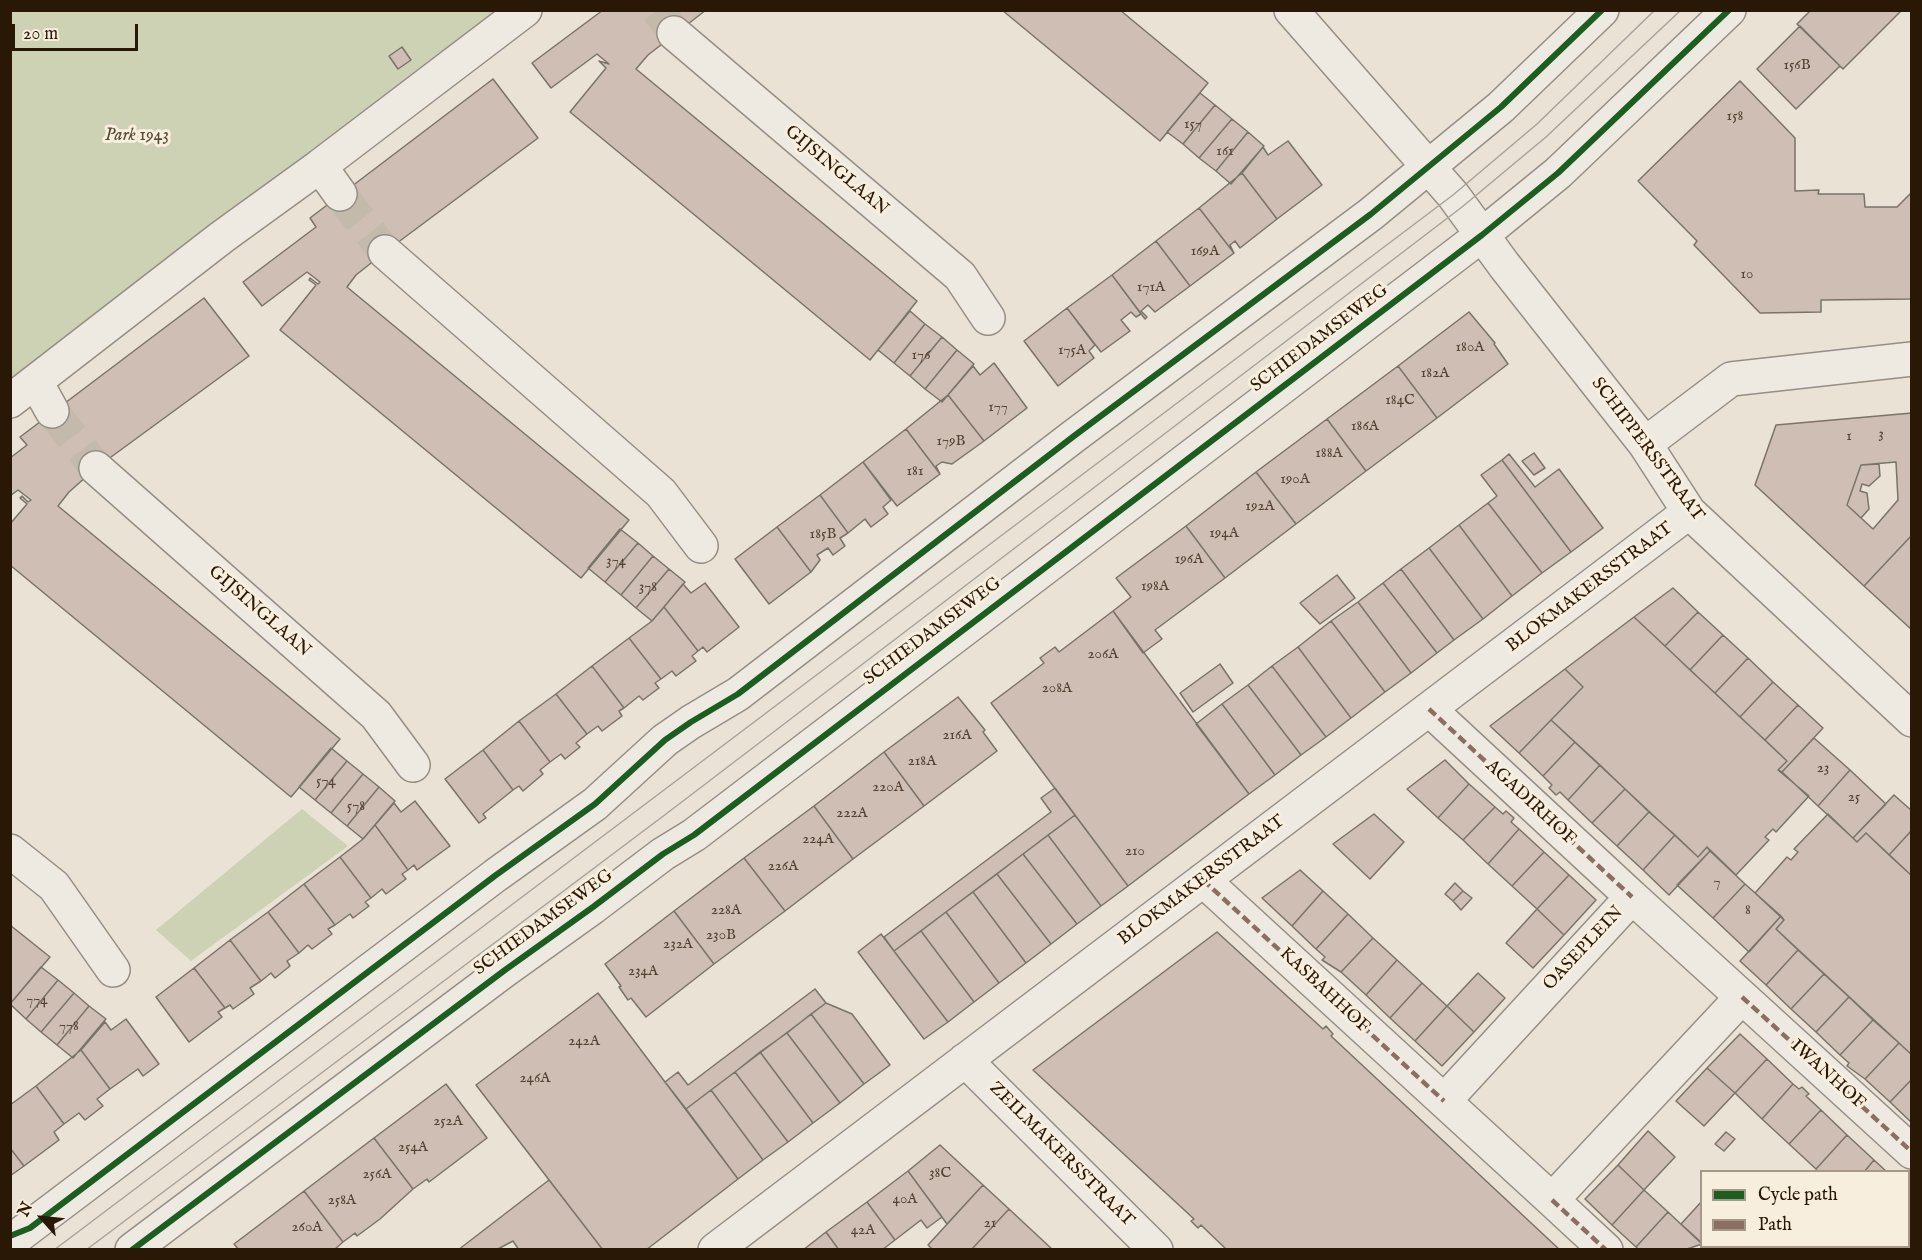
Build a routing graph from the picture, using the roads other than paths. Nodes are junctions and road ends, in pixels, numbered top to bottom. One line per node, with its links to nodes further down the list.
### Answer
1 (525, 10): 6 (street)
2 (1291, 10): 7 (street)
3 (1602, 10): 7 (street)
4 (1729, 10): 9 (street, SCHIEDAMSEWEG)
5 (674, 33): 11 (street, GIJSINGLAAN)
6 (320, 166): 8 (street); 13 (street)
7 (1428, 167): 9 (street); 32 (street)
8 (340, 194)
9 (1482, 235): 16 (street, SCHIPPERSSTRAAT); 33 (street, SCHIEDAMSEWEG)
10 (385, 252): 19 (street)
11 (988, 318)
12 (1911, 359): 16 (street)
13 (36, 382): 14 (street); 15 (street)
14 (10, 401)
15 (52, 411)
16 (1645, 444): 18 (street, SCHIPPERSSTRAAT)
17 (96, 468): 22 (street, GIJSINGLAAN)
18 (1689, 513): 20 (street, BLOKMAKERSSTRAAT); 21 (street, SCHIPPERSSTRAAT)
19 (702, 546)
20 (1429, 709): 24 (street, BLOKMAKERSSTRAAT); 25 (street, AGADIRHOF)
21 (1911, 720)
22 (413, 765)
23 (10, 851): 26 (street)
24 (1203, 880): 28 (street, BLOKMAKERSSTRAAT); 29 (street, KASBAHHOF)
25 (1632, 897): 27 (street, OASEPLEIN); 29 (street, OASEPLEIN)
26 (114, 970)
27 (1742, 997): 30 (street, IWANHOF); 31 (street)
28 (965, 1060): 34 (street, BLOKMAKERSSTRAAT); 35 (street, ZEILMAKERSSTRAAT)
29 (1444, 1101): 31 (street)
30 (1911, 1152)
31 (1552, 1200): 36 (street)
32 (10, 1242)
33 (132, 1250)
34 (714, 1250)
35 (1156, 1250)
36 (1606, 1250)

